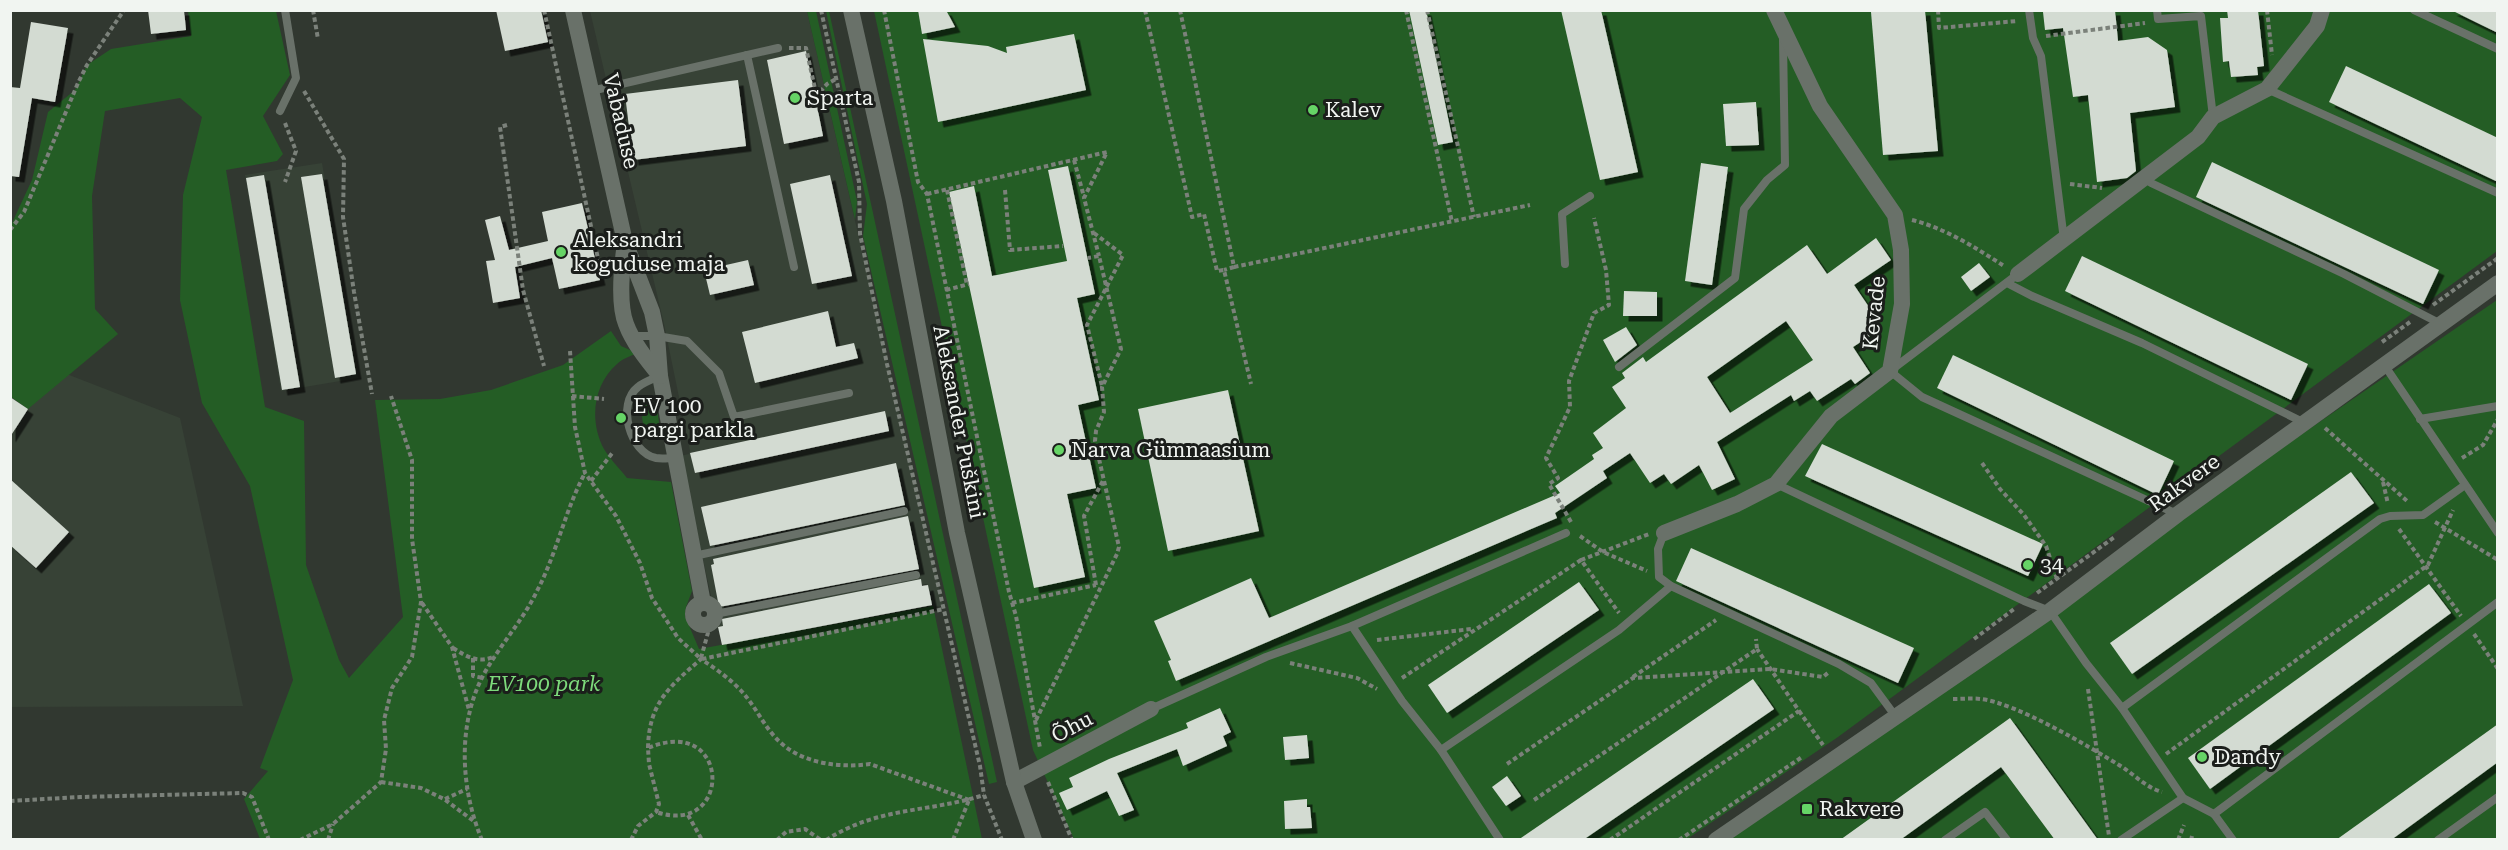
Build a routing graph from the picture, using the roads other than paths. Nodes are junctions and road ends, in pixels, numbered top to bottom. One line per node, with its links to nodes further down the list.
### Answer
1 (285, 10): 15 (lane)
2 (573, 10): 14 (street, Vabaduse)
3 (851, 10): 56 (street, Aleksander Puškini)
4 (1774, 10): 9 (street, Kevade)
5 (2322, 10): 13 (street)
6 (2415, 10): 11 (lane)
7 (2030, 15): 20 (lane)
8 (2157, 15): 16 (lane)
9 (1783, 31): 30 (lane); 31 (street, Kevade)
10 (778, 48): 12 (lane)
11 (2498, 49)
12 (747, 55): 14 (lane); 23 (lane)
13 (2271, 85): 16 (street); 18 (lane)
14 (591, 91): 21 (street, Vabaduse)
15 (280, 111)
16 (2213, 117): 20 (street)
17 (2151, 183): 26 (lane)
18 (2498, 193)
19 (1590, 196): 22 (lane)
20 (2064, 240): 24 (street)
21 (625, 242): 27 (street, Vabaduse); 28 (street, Vabaduse)
22 (1565, 264)
23 (794, 267)
24 (2012, 278): 31 (lane); 36 (lane)
25 (2498, 283): 26 (street, Rakvere)
26 (2441, 324): 29 (street, Rakvere)
27 (631, 336): 28 (lane); 32 (street, Vabaduse)
28 (657, 336): 32 (street, Vabaduse); 33 (lane)
29 (2385, 366): 35 (lane); 36 (street, Rakvere)
30 (1619, 367)
31 (1890, 371): 38 (street, Kevade); 41 (lane)
32 (660, 376): 37 (street, Vabaduse); 37 (lane)
33 (849, 393)
34 (2498, 406): 35 (lane)
35 (2420, 419): 39 (lane)
36 (2310, 421): 41 (street, Rakvere)
37 (675, 458): 45 (street, Vabaduse)
38 (1776, 484): 43 (street, Kevade); 49 (lane)
39 (2465, 485): 44 (lane); 52 (lane)
40 (904, 511): 45 (lane)
41 (2178, 514): 49 (street, Rakvere)
42 (1566, 533): 51 (lane)
43 (1664, 533): 47 (lane)
44 (2498, 533)
45 (694, 556): 50 (street, Vabaduse)
46 (916, 575): 50 (lane)
47 (1671, 586): 54 (lane); 55 (lane)
48 (2498, 602): 59 (lane)
49 (2050, 611): 52 (lane); 54 (street, Rakvere)
50 (709, 616)
51 (1352, 626): 53 (lane); 55 (lane)
52 (2122, 708): 58 (lane)
53 (1150, 709): 56 (street, Õhu)
54 (1896, 717): 62 (street, Rakvere)
55 (1441, 750): 61 (lane)
56 (1014, 782): 60 (street, Aleksander Puškini)
57 (2498, 797): 67 (lane)
58 (2183, 798): 59 (lane); 65 (lane)
59 (2214, 814): 66 (lane)
60 (1034, 840)
61 (1500, 840)
62 (1716, 840)
63 (1945, 840): 64 (lane)
64 (2007, 840)
65 (2121, 840)
66 (2233, 840)
67 (2439, 840)

